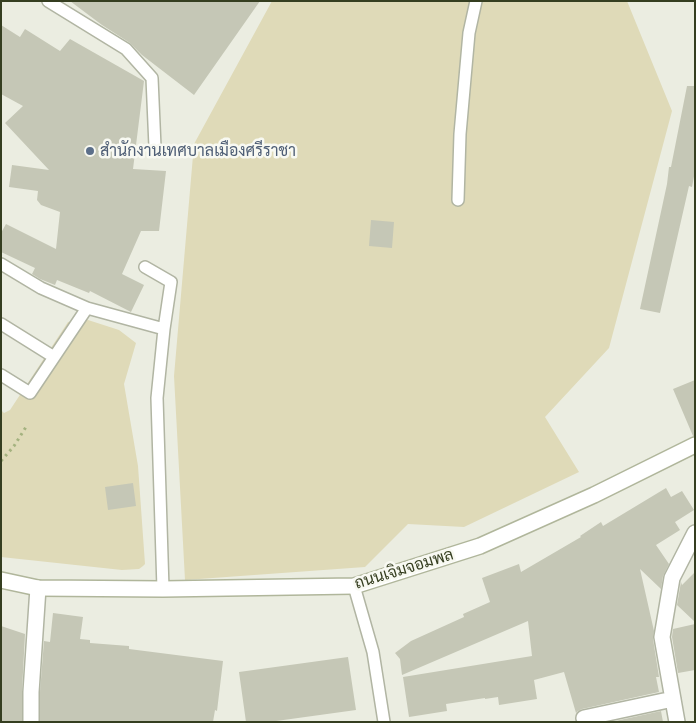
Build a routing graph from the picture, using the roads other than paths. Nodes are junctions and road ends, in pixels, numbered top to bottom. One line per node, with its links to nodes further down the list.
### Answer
1 (48, 1): 3 (lane)
2 (476, 1): 4 (lane)
3 (155, 147)
4 (458, 200)
5 (1, 264): 7 (lane)
6 (145, 268): 9 (lane)
7 (87, 308): 9 (lane); 10 (lane)
8 (1, 324): 10 (lane)
9 (164, 329): 17 (lane)
10 (54, 357): 11 (lane)
11 (1, 375)
12 (695, 445): 15 (main road, ถนนเจิมจอมพล)
13 (695, 533): 18 (main road)
14 (1, 580): 16 (main road, ถนนเจิมจอมพล)
15 (354, 586): 17 (main road, ถนนเจิมจอมพล); 21 (lane)
16 (38, 588): 17 (main road, ถนนเจิมจอมพล); 20 (main road)
17 (163, 589)
18 (673, 699): 19 (main road); 22 (main road)
19 (584, 718)
20 (31, 722)
21 (384, 722)
22 (677, 722)

